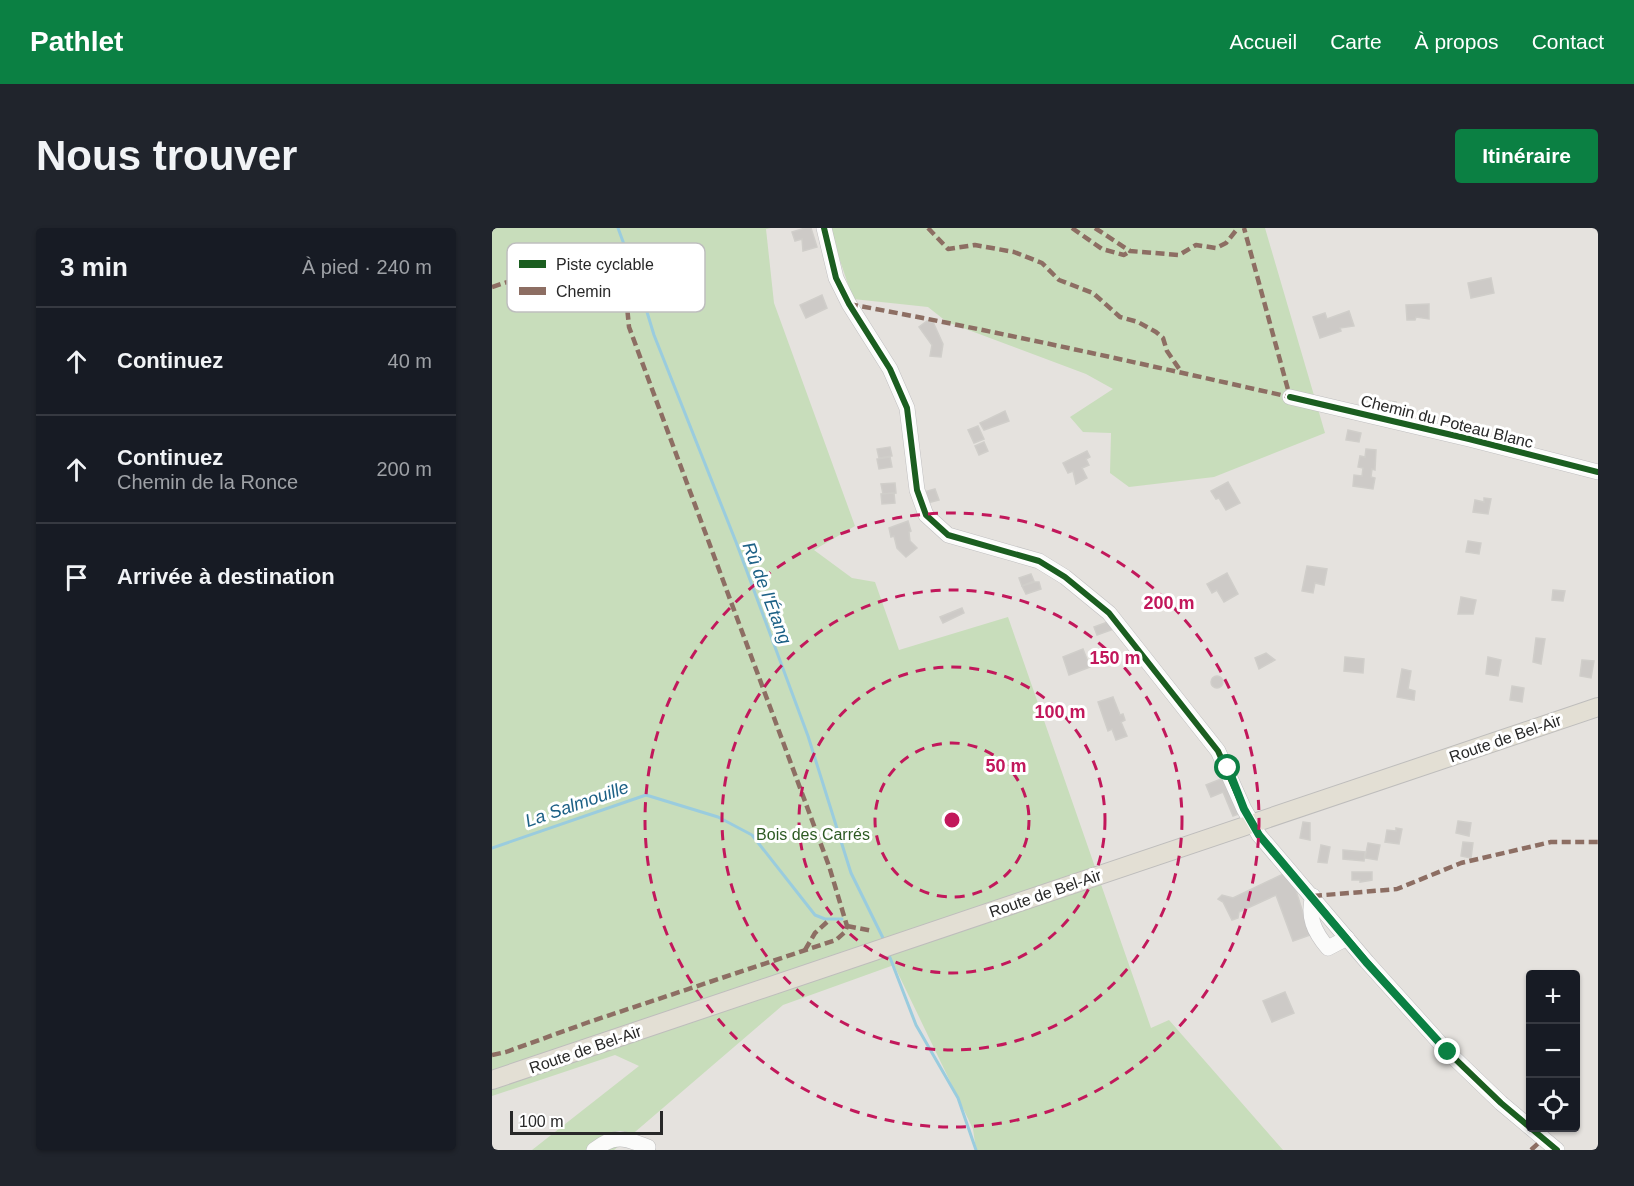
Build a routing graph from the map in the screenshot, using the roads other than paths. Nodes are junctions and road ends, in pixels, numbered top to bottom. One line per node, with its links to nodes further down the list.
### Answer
1 (824, 228): 5 (street)
2 (1290, 397): 3 (street, Chemin du Poteau Blanc)
3 (1598, 472)
4 (1596, 703): 5 (main road, Route de Bel-Air)
5 (1252, 824): 6 (street); 8 (main road, Route de Bel-Air)
6 (1313, 896): 7 (street); 7 (street)
7 (1347, 938): 11 (street)
8 (492, 1080)
9 (648, 1147): 10 (street)
10 (594, 1150)
11 (1557, 1150)

